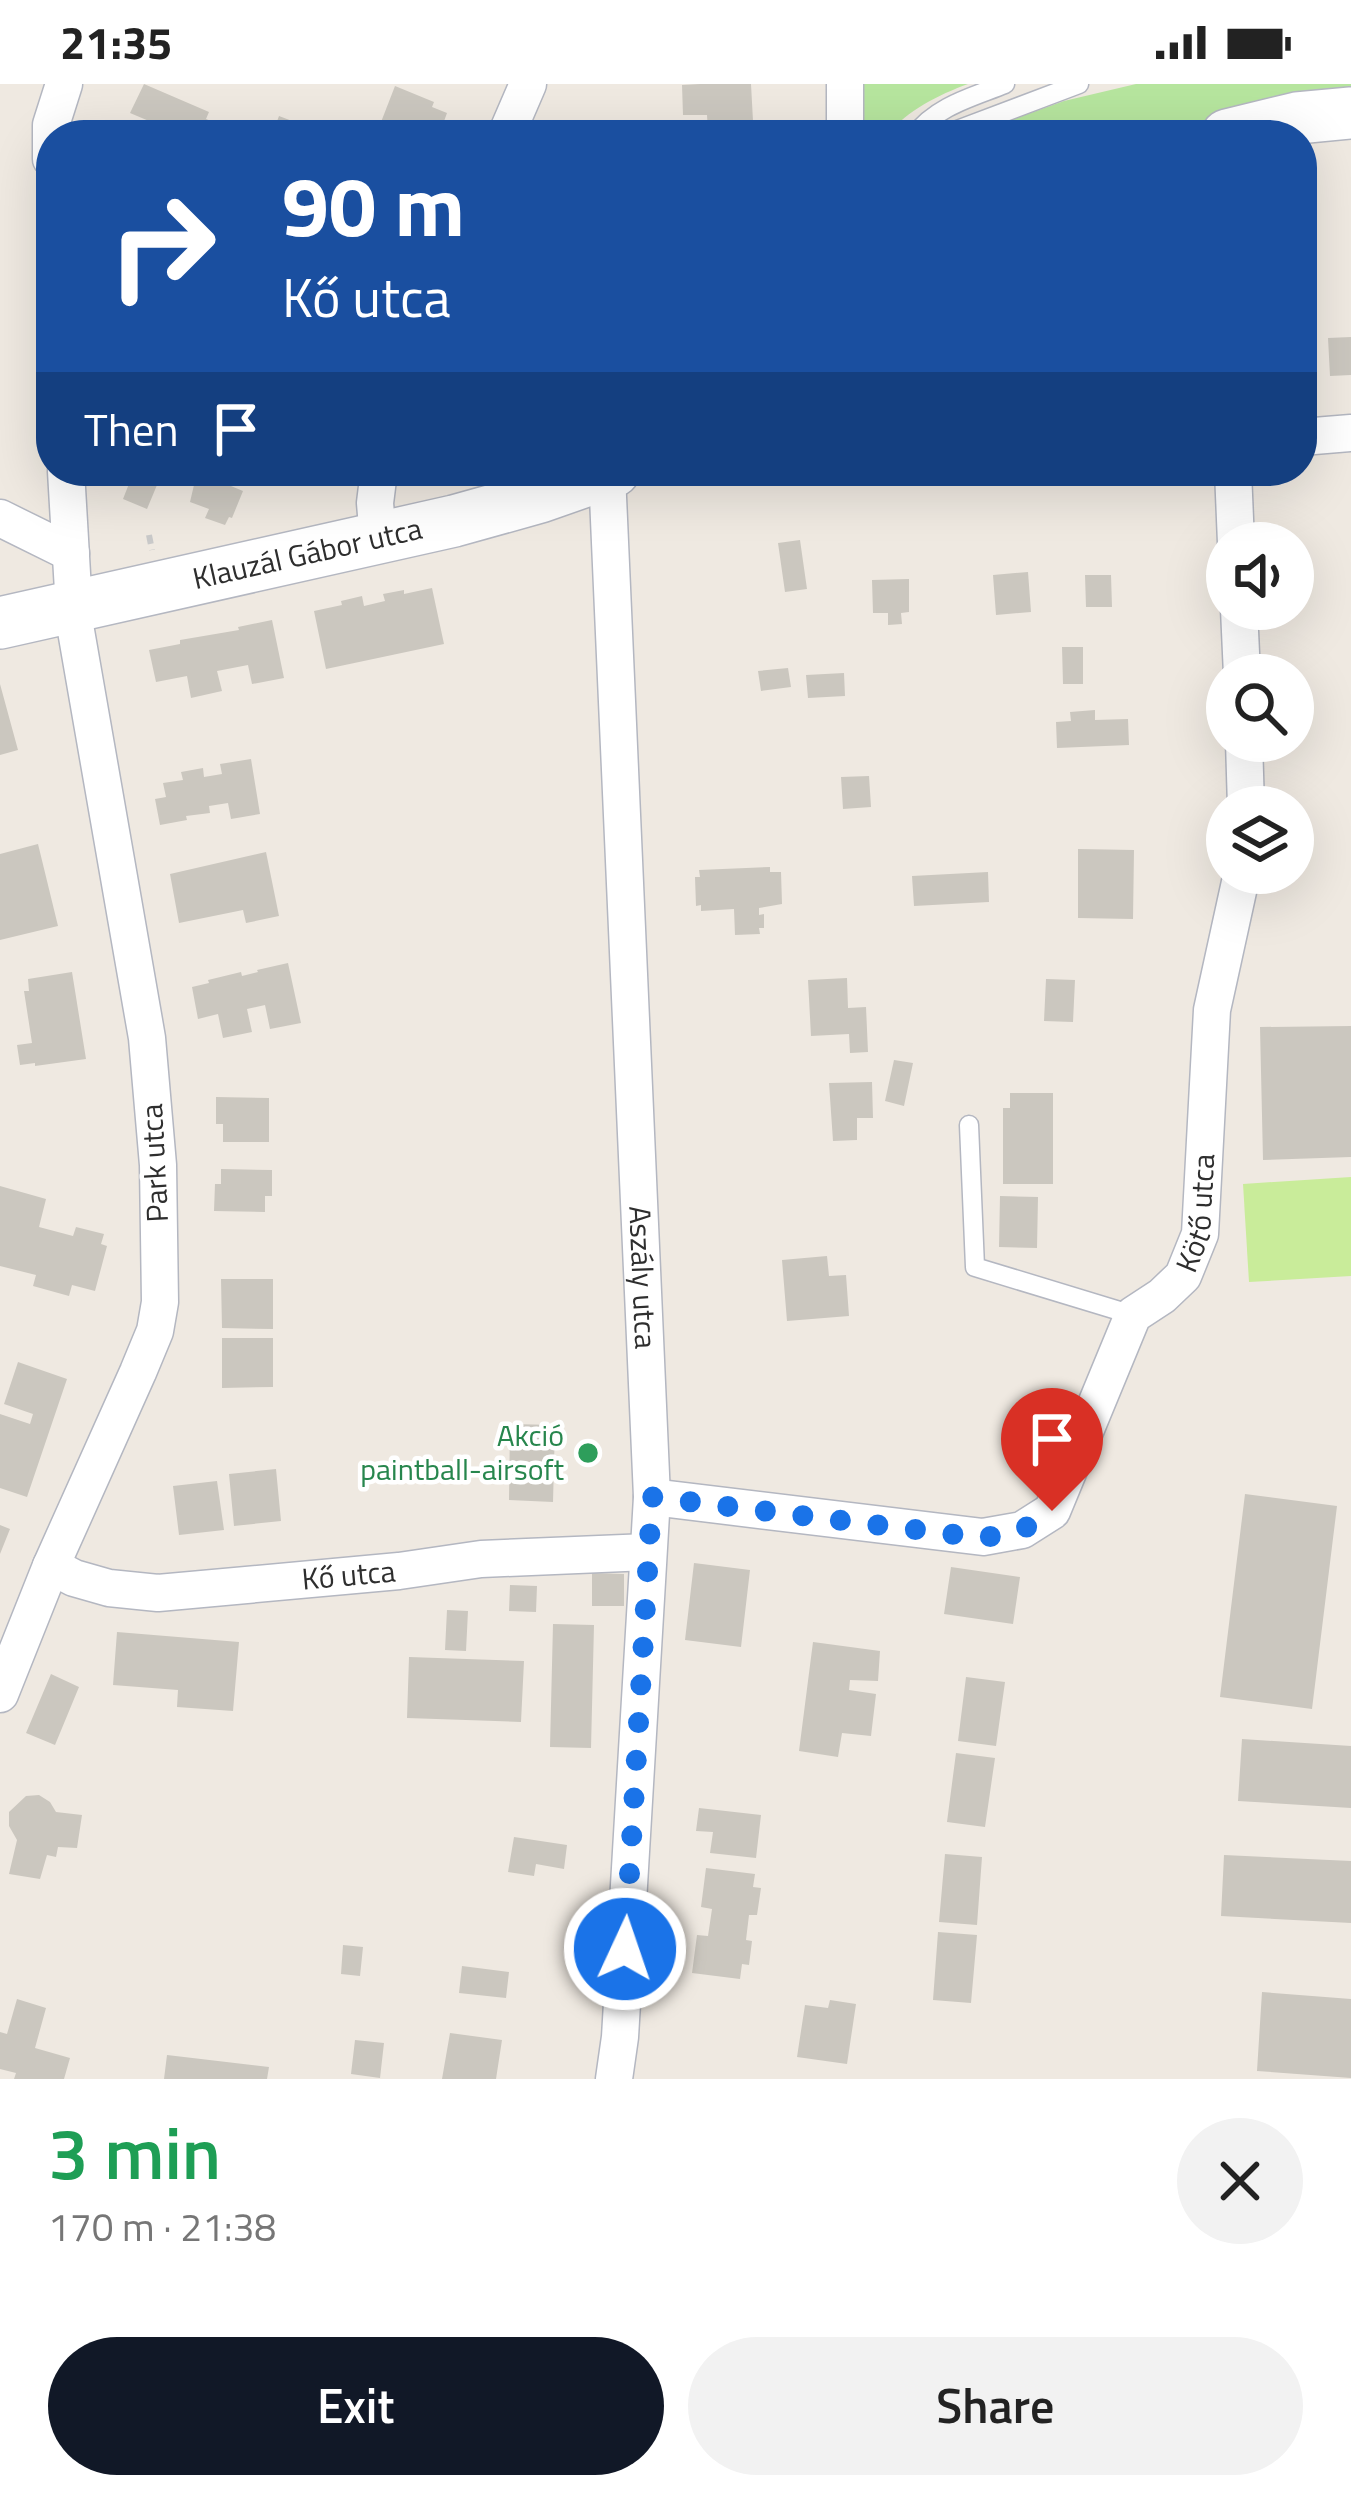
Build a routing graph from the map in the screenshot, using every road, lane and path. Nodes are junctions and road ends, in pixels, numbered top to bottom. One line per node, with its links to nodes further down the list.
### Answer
1 (64, 84): 7 (street)
2 (527, 84): 8 (street)
3 (844, 84): 9 (street)
4 (1005, 84): 10 (lane)
5 (1079, 84): 11 (lane)
6 (1351, 113): 12 (street)
7 (53, 120)
8 (512, 120)
9 (845, 120)
10 (928, 120)
11 (984, 120)
12 (1289, 120)
13 (1351, 434): 14 (street)
14 (1317, 435)
15 (67, 486): 23 (street, Park utca)
16 (377, 486): 22 (street)
17 (571, 486): 22 (street, Klauzál Gábor utca)
18 (612, 486): 29 (street, Aszály utca)
19 (1234, 486): 21 (street)
20 (0, 518): 23 (street)
21 (1235, 522)
22 (378, 538): 24 (street, Klauzál Gábor utca)
23 (71, 553): 24 (street, Park utca)
24 (73, 605): 25 (street, Klauzál Gábor utca); 31 (street, Park utca)
25 (0, 623)
26 (1237, 894): 28 (street, Kötő utca)
27 (969, 1125): 28 (lane)
28 (1133, 1315): 29 (street)
29 (652, 1497): 30 (street, Aszály utca)
30 (648, 1552): 31 (street, Kő utca); 33 (street, Aszály utca)
31 (51, 1566): 32 (street, Park utca)
32 (0, 1694)
33 (614, 2079)

